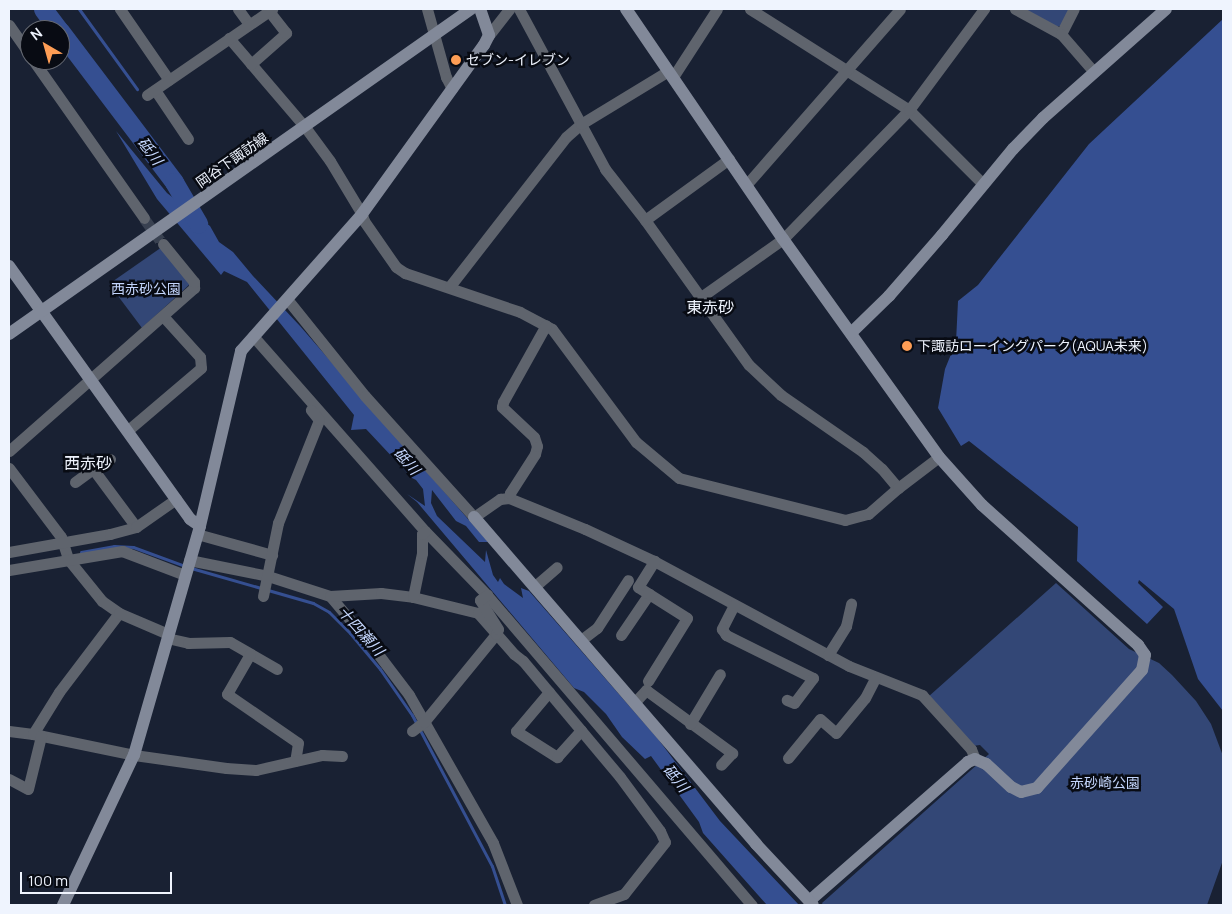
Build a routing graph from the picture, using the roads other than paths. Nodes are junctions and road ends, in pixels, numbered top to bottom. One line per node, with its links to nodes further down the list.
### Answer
1 (120, 9): 29 (street)
2 (238, 9): 17 (street)
3 (427, 9): 19 (street)
4 (471, 9): 19 (street, 岡谷下諏訪線)
5 (480, 9): 21 (street)
6 (508, 9): 21 (street)
7 (519, 9): 32 (street)
8 (626, 9): 28 (street)
9 (717, 9): 28 (street)
10 (750, 9): 26 (street)
11 (900, 9): 26 (street)
12 (984, 9): 31 (street)
13 (1015, 9): 20 (street)
14 (1074, 9): 20 (street)
15 (1166, 9): 27 (street)
16 (270, 10): 17 (street); 24 (street)
17 (249, 24): 22 (street)
18 (9, 26): 23 (street)
19 (435, 34): 30 (street); 33 (street, 岡谷下諏訪線)
20 (1062, 34): 27 (street)
21 (489, 35): 30 (street)
22 (228, 38): 24 (street); 29 (street)
23 (20, 41)
24 (251, 64): 33 (street)
25 (40, 70): 39 (street)
26 (846, 71): 31 (street); 36 (street)
27 (1094, 72): 37 (street)
28 (671, 74): 32 (street); 35 (street)
29 (169, 80): 34 (street)
30 (452, 89): 38 (street)
31 (909, 110): 37 (street); 41 (street)
32 (581, 124): 40 (street); 44 (street)
33 (305, 127): 38 (street); 47 (street, 岡谷下諏訪線)
34 (188, 139)
35 (729, 159): 36 (street); 40 (street)
36 (747, 184): 41 (street)
37 (983, 184): 51 (street)
38 (362, 214): 44 (street); 46 (street)
39 (144, 218)
40 (645, 220): 45 (street)
41 (783, 239): 45 (street); 51 (street)
42 (163, 244): 48 (street)
43 (9, 266): 47 (street)
44 (450, 286): 49 (street)
45 (701, 296): 62 (street)
46 (284, 302): 50 (street); 65 (street)
47 (41, 312): 52 (street, 岡谷下諏訪線); 53 (street)
48 (163, 316): 53 (street); 55 (street)
49 (546, 325): 62 (street); 63 (street)
50 (255, 333): 54 (street); 67 (street)
51 (851, 333): 57 (street)
52 (9, 334)
53 (90, 380): 55 (street); 56 (street)
54 (305, 394): 68 (street); 71 (street)
55 (127, 431): 64 (street)
56 (9, 451)
57 (939, 457): 62 (street); 111 (street)
58 (110, 458): 60 (street)
59 (9, 468): 69 (street)
60 (92, 469): 61 (street); 66 (street)
61 (75, 482)
62 (898, 488)
63 (509, 498): 65 (street); 73 (street)
64 (176, 500): 66 (street); 67 (street)
65 (474, 517): 79 (street)
66 (136, 527): 69 (street)
67 (198, 530): 71 (street); 74 (street)
68 (425, 531): 82 (street); 84 (street)
69 (64, 543): 70 (street); 72 (street)
70 (9, 552)
71 (272, 556): 77 (street)
72 (68, 558): 74 (street); 76 (street); 87 (street)
73 (654, 561): 80 (street); 85 (street)
74 (187, 567): 77 (street); 90 (street)
75 (557, 567): 79 (street)
76 (9, 570)
77 (267, 578): 81 (street); 83 (street)
78 (628, 580): 92 (street)
79 (534, 587): 92 (street)
80 (649, 594): 89 (street); 99 (street)
81 (263, 595)
82 (487, 595): 88 (street); 91 (street)
83 (330, 596): 84 (street); 104 (street)
84 (413, 598): 88 (street)
85 (734, 604): 94 (street); 101 (street)
86 (851, 604): 94 (street)
87 (119, 613): 90 (street); 107 (street)
88 (496, 634): 95 (street); 104 (street)
89 (621, 635)
90 (168, 636): 93 (street); 108 (street)
91 (523, 636): 95 (street); 119 (street)
92 (581, 640): 102 (street)
93 (250, 654): 96 (street); 112 (street)
94 (828, 655): 98 (street)
95 (523, 661): 100 (street)
96 (276, 670)
97 (720, 674): 103 (street)
98 (875, 678): 110 (street); 111 (street)
99 (648, 681)
100 (549, 692): 105 (street); 105 (street)
101 (787, 700)
102 (634, 703): 103 (street); 115 (street)
103 (690, 724): 113 (street)
104 (418, 727): 117 (street)
105 (581, 730): 118 (street)
106 (9, 731): 107 (street)
107 (37, 735): 108 (street); 114 (street)
108 (134, 755): 112 (street); 116 (street)
109 (342, 756): 112 (street)
110 (788, 758)
111 (975, 759): 115 (street)
112 (295, 761)
113 (721, 765)
114 (9, 779)
115 (811, 903)
116 (63, 905)
117 (517, 905)
118 (594, 905)
119 (752, 905)

